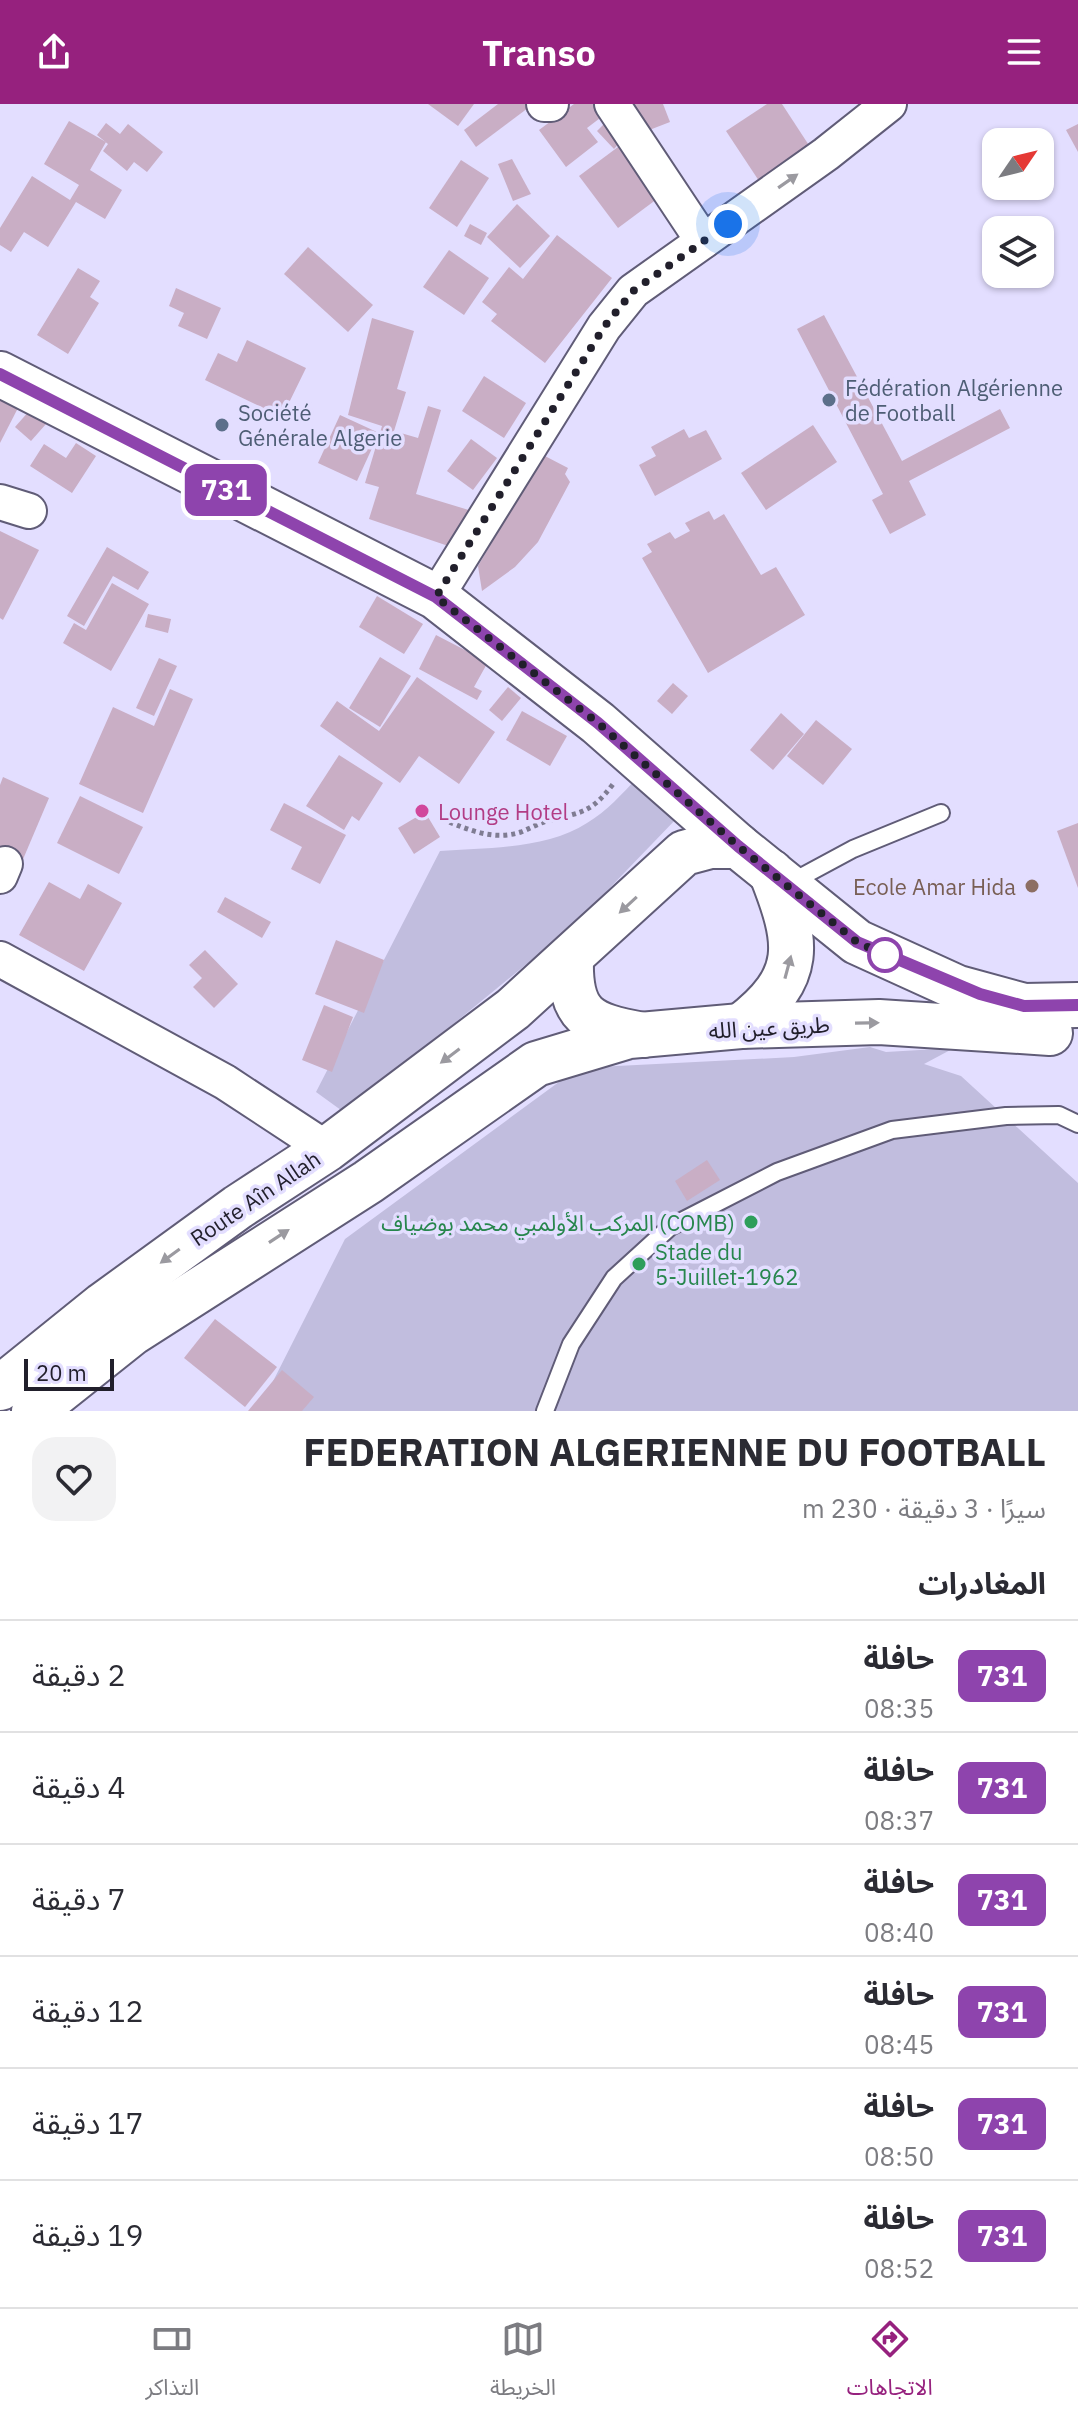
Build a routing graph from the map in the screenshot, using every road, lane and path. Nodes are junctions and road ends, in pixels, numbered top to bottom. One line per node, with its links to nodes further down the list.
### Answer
1 (544, 104): 2 (street)
2 (551, 104)
3 (612, 104): 5 (street)
4 (889, 104): 5 (street, one-way to 4)
5 (703, 241): 7 (street)
6 (0, 374): 7 (main road)
7 (436, 597): 8 (main road)
8 (641, 759): 9 (main road); 11 (path)
9 (687, 801): 12 (main road); 13 (main road)
10 (941, 813): 14 (lane)
11 (442, 819)
12 (738, 846): 13 (main road); 14 (main road)
13 (684, 853): 15 (main road, one-way to 15)
14 (779, 879): 17 (main road); 18 (main road, one-way to 14)
15 (571, 957): 20 (main road); 23 (main road, Route Aîn Allah, one-way to 23)
16 (0, 959): 23 (street)
17 (1078, 1005)
18 (741, 1026): 19 (main road, طريق عين الله, one-way to 19); 20 (main road, طريق عين الله)
19 (1078, 1035)
20 (650, 1036): 21 (main road, طريق عين الله)
21 (536, 1064): 25 (main road, Route Aîn Allah, one-way to 21)
22 (1078, 1124): 26 (lane)
23 (327, 1149): 24 (main road, Route Aîn Allah, one-way to 24)
24 (0, 1388)
25 (34, 1411)
26 (545, 1411)

